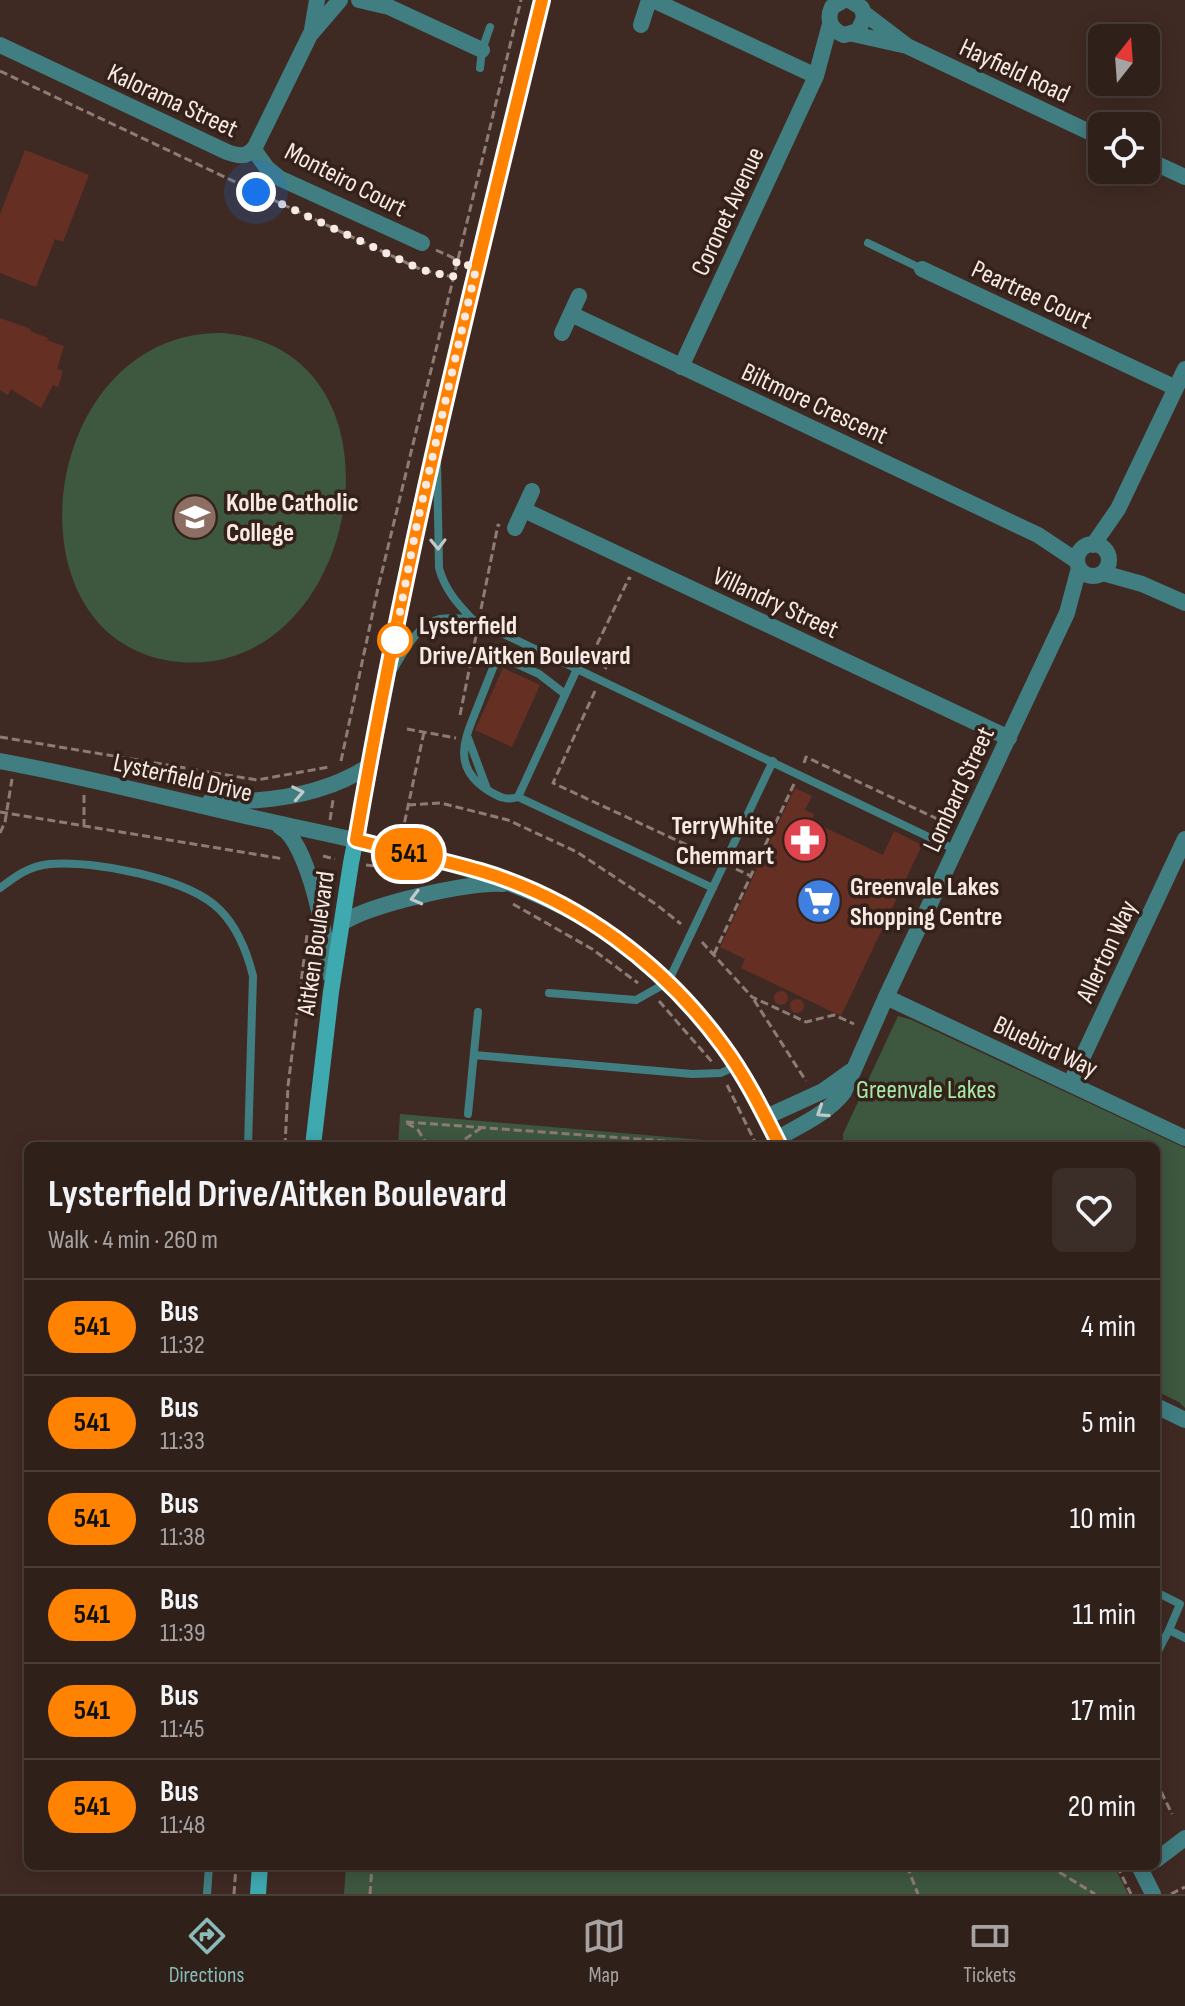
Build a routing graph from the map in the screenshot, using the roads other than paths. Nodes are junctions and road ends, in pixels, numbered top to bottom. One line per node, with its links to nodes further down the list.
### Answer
1 (317, 0): 13 (street, Kalorama Street)
2 (331, 0): 3 (street)
3 (340, 0): 13 (street, Kalorama Street)
4 (359, 0): 8 (street)
5 (542, 0): 32 (main road, Aitken Boulevard)
6 (651, 0): 10 (street); 18 (street)
7 (852, 3): 9 (street); 12 (street); 15 (street, Hayfield Road)
8 (384, 4): 16 (street)
9 (830, 24): 12 (street); 18 (street, Coronet Avenue)
10 (641, 25)
11 (490, 27): 16 (lane)
12 (852, 34): 15 (street, Hayfield Road); 18 (street, Coronet Avenue)
13 (310, 35): 20 (street, Kalorama Street)
14 (0, 45): 20 (street, Kalorama Street)
15 (907, 46): 19 (street, Hayfield Road)
16 (482, 50): 17 (lane)
17 (480, 68)
18 (816, 76): 29 (street, Coronet Avenue)
19 (1088, 131)
20 (254, 150): 23 (street, Monteiro Court)
21 (1160, 165): 22 (street)
22 (1185, 177)
23 (422, 243)
24 (868, 243): 25 (lane, Peartree Court)
25 (922, 269): 31 (street, Peartree Court)
26 (579, 296): 27 (street)
27 (571, 314): 28 (street); 29 (street, Biltmore Crescent)
28 (562, 333)
29 (681, 367): 36 (street, Biltmore Crescent)
30 (1185, 369): 31 (street, Lombard Street)
31 (1176, 388): 36 (street, Lombard Street)
32 (437, 438): 38 (lane, one-way to 38); 40 (main road, Aitken Boulevard)
33 (532, 491): 34 (street)
34 (524, 510): 35 (street); 42 (street, Villandry Street)
35 (515, 528)
36 (1093, 560): 37 (street, Biltmore Crescent); 42 (street, Lombard Street)
37 (1185, 603)
38 (472, 619): 39 (lane); 40 (lane)
39 (577, 669): 41 (lane); 44 (lane)
40 (387, 679): 45 (main road, Aitken Boulevard)
41 (565, 694): 47 (lane); 47 (lane)
42 (1009, 738): 51 (street, Lombard Street)
43 (0, 761): 46 (street, Lysterfield Drive)
44 (773, 761): 51 (lane); 54 (lane)
45 (369, 766): 46 (street, one-way to 45); 50 (main road, Aitken Boulevard)
46 (165, 797): 48 (street, Lysterfield Drive)
47 (518, 797): 54 (lane)
48 (268, 821): 50 (street, Lysterfield Drive); 57 (street)
49 (1185, 839): 64 (street, Allerton Way)
50 (356, 840): 52 (street, Lysterfield Drive); 55 (main road, Aitken Boulevard)
51 (956, 850): 59 (street, Lombard Street)
52 (520, 886): 55 (street, one-way to 55); 56 (street, Lysterfield Drive)
53 (0, 888): 68 (lane)
54 (713, 888): 56 (lane)
55 (342, 923): 57 (main road, Aitken Boulevard)
56 (668, 982): 58 (lane); 62 (street, Lysterfield Drive)
57 (331, 992): 69 (main road, Aitken Boulevard)
58 (549, 993)
59 (886, 997): 63 (street, Lombard Street); 64 (street, Bluebird Way)
60 (478, 1012): 61 (lane)
61 (474, 1055): 62 (lane); 65 (lane)
62 (729, 1070): 66 (street, Lysterfield Drive)
63 (851, 1071): 66 (street); 70 (street, Lombard Street, one-way to 70)
64 (1070, 1084): 67 (street, Bluebird Way)
65 (468, 1114)
66 (766, 1117): 70 (street, Lysterfield Drive)
67 (1185, 1138)
68 (248, 1142)
69 (313, 1142)
70 (778, 1142)
71 (1160, 1408): 72 (street)
72 (1185, 1420)
73 (1160, 1594): 74 (lane)
74 (1169, 1630): 75 (lane); 76 (lane)
75 (1185, 1638)
76 (1160, 1647)
77 (1182, 1840): 78 (street); 79 (street)
78 (1160, 1845)
79 (1160, 1857)
80 (209, 1870): 83 (lane)
81 (260, 1870): 84 (main road)
82 (1144, 1870): 85 (street)
83 (207, 1894)
84 (258, 1894)
85 (1153, 1894)

